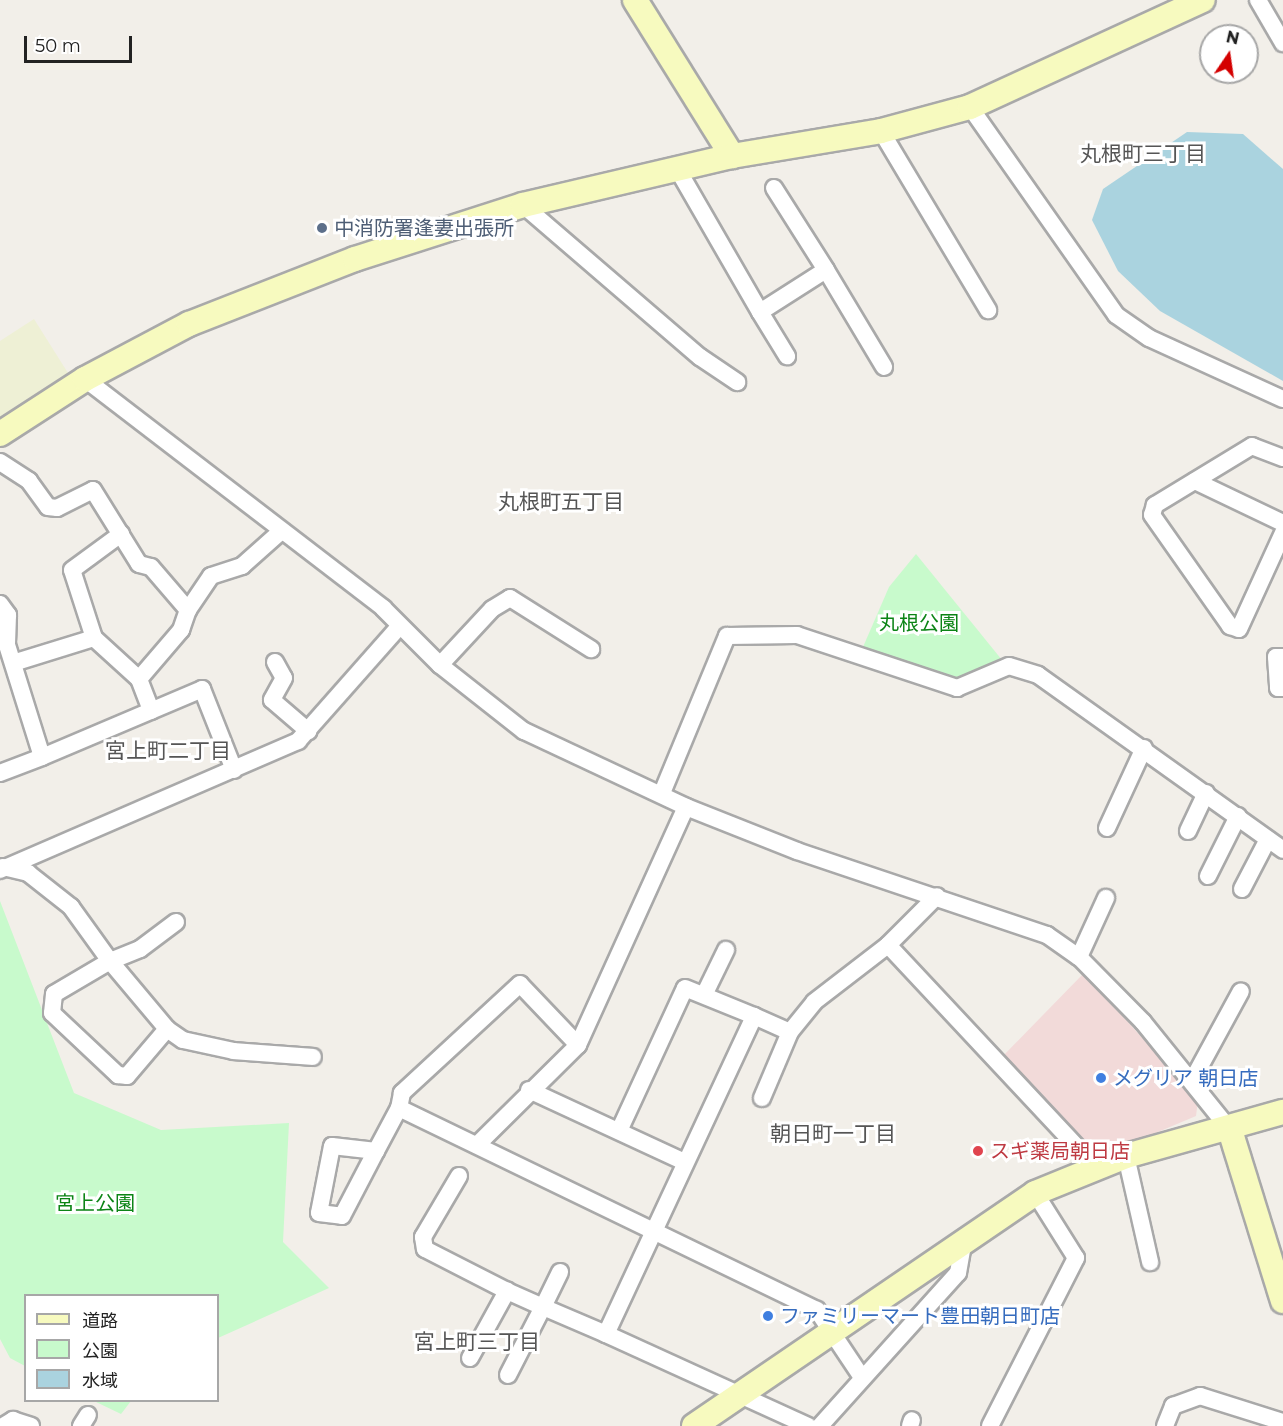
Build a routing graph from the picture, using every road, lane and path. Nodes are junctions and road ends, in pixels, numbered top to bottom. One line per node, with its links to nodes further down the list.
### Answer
1 (635, 0): 7 (street)
2 (1203, 0): 5 (street)
3 (1258, 0): 4 (street)
4 (1283, 43)
5 (970, 107): 6 (street); 18 (street)
6 (880, 131): 7 (street); 12 (street)
7 (732, 156): 8 (street)
8 (678, 170): 10 (street); 13 (street)
9 (774, 188): 11 (street)
10 (523, 205): 16 (street); 17 (street)
11 (826, 270): 13 (street); 15 (street)
12 (988, 310)
13 (760, 312): 14 (street)
14 (787, 356)
15 (884, 367)
16 (85, 379): 19 (street); 24 (street)
17 (737, 382)
18 (1283, 399)
19 (0, 434)
20 (1283, 458): 22 (street)
21 (0, 462): 26 (street)
22 (1195, 481): 23 (street); 25 (street)
23 (1283, 523)
24 (279, 533): 28 (street); 29 (street)
25 (1283, 533)
26 (121, 534): 28 (street); 30 (street)
27 (0, 604): 34 (street)
28 (188, 610): 36 (street)
29 (399, 627): 35 (street); 39 (street)
30 (94, 638): 34 (street); 36 (street)
31 (591, 650): 35 (street)
32 (1283, 657): 37 (street)
33 (275, 662): 39 (street)
34 (13, 663): 41 (street)
35 (440, 665): 44 (street)
36 (139, 679): 38 (street)
37 (1283, 688)
38 (151, 711): 41 (street); 42 (street)
39 (308, 730): 42 (street)
40 (1144, 748): 44 (street); 45 (street); 48 (street)
41 (42, 757): 43 (street)
42 (234, 770): 52 (street)
43 (0, 773)
44 (662, 793): 46 (street)
45 (1206, 793): 47 (street); 49 (street)
46 (686, 807): 55 (street); 67 (street)
47 (1238, 816): 50 (street); 53 (street)
48 (1107, 828)
49 (1188, 831)
50 (1268, 839): 51 (street); 54 (street)
51 (1283, 850)
52 (1, 864): 61 (street)
53 (1208, 876)
54 (1242, 889)
55 (937, 896): 58 (street); 60 (street)
56 (1106, 898): 60 (street)
57 (176, 922): 61 (street)
58 (888, 945): 66 (street); 80 (street)
59 (726, 950): 63 (street)
60 (1079, 957): 69 (street)
61 (110, 961): 65 (street); 65 (street)
62 (1241, 991): 69 (street)
63 (705, 993): 64 (street); 75 (street)
64 (753, 1016): 66 (street); 79 (street)
65 (167, 1029): 68 (street)
66 (790, 1032): 71 (street)
67 (578, 1045): 70 (street); 72 (street)
68 (313, 1058)
69 (1192, 1081): 74 (street)
70 (529, 1090): 75 (street); 76 (street)
71 (762, 1098)
72 (399, 1108): 76 (street); 77 (street)
73 (1283, 1112): 74 (street)
74 (1230, 1130): 78 (street); 88 (street)
75 (619, 1131): 79 (street)
76 (477, 1145): 83 (street)
77 (376, 1151): 77 (street)
78 (1126, 1156): 80 (street); 85 (street)
79 (686, 1162): 83 (street)
80 (1096, 1167): 82 (street)
81 (459, 1176): 87 (street)
82 (1035, 1193): 84 (street); 102 (street)
83 (655, 1231): 90 (street); 91 (street)
84 (964, 1238): 90 (street); 94 (street)
85 (1150, 1262)
86 (560, 1272): 89 (street)
87 (507, 1291): 89 (street); 92 (street)
88 (1283, 1300)
89 (543, 1307): 91 (street); 93 (street)
90 (834, 1332): 94 (street); 95 (street)
91 (606, 1334): 95 (street)
92 (470, 1358)
93 (508, 1375)
94 (861, 1376): 101 (street)
95 (738, 1395): 99 (street); 100 (street)
96 (1283, 1422): 103 (street)
97 (3, 1426): 98 (street)
98 (31, 1426)
99 (694, 1426)
100 (807, 1426)
101 (820, 1426)
102 (990, 1426)
103 (1165, 1426)

